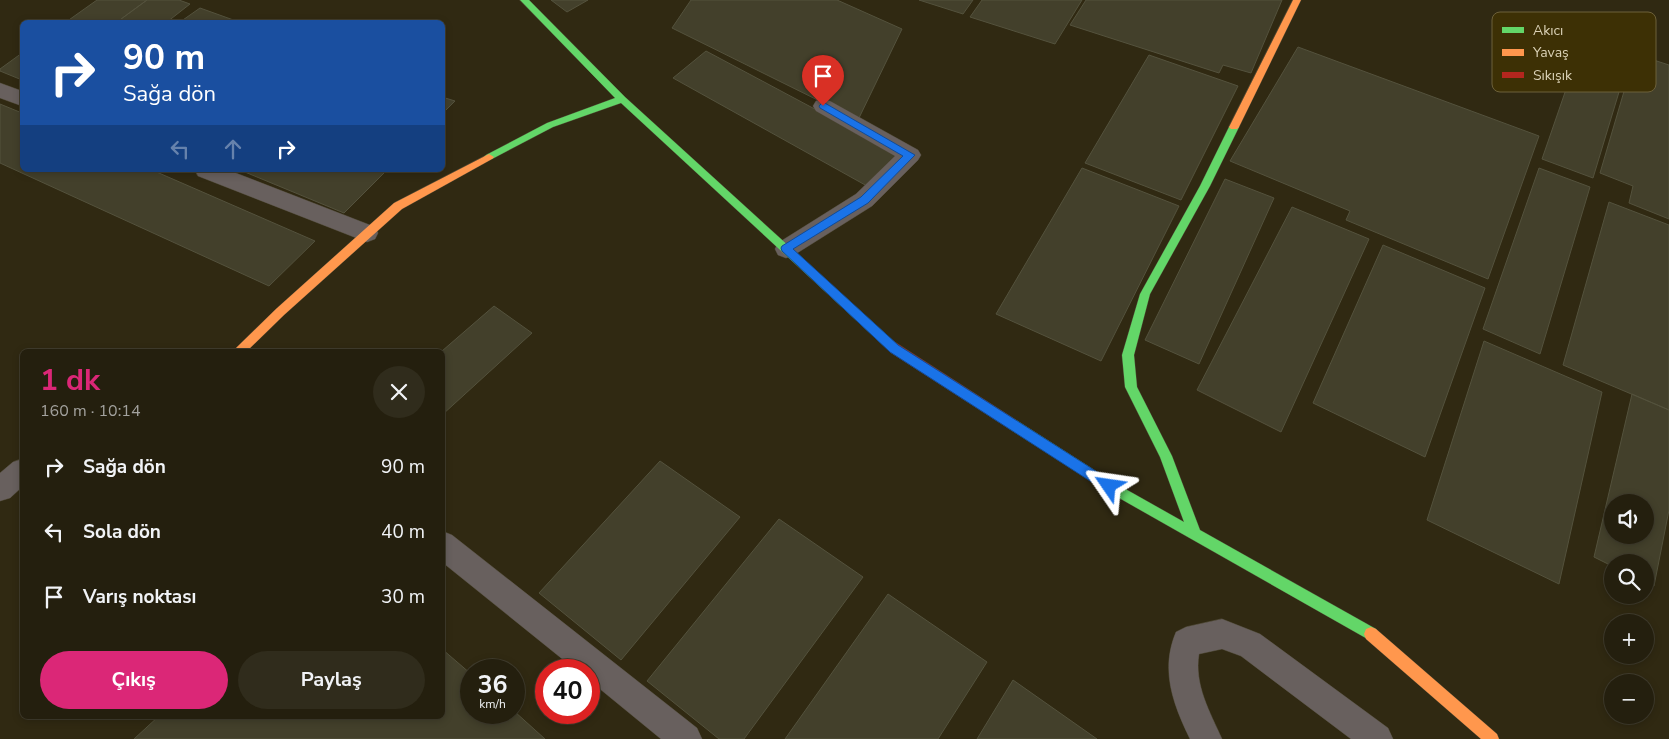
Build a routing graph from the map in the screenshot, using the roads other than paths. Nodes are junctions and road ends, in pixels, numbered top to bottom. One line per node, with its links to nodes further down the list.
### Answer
1 (524, 0): 5 (street)
2 (1297, 0): 13 (street)
3 (0, 90): 4 (street)
4 (20, 98)
5 (622, 99): 8 (street); 9 (street)
6 (823, 106): 9 (street)
7 (211, 172): 8 (street)
8 (368, 233): 10 (street)
9 (786, 248): 13 (street)
10 (242, 349)
11 (20, 473): 12 (street)
12 (0, 488)
13 (1195, 535): 18 (street)
14 (445, 546): 15 (street)
15 (686, 739)
16 (1206, 739): 17 (street)
17 (1377, 739)
18 (1492, 739)

